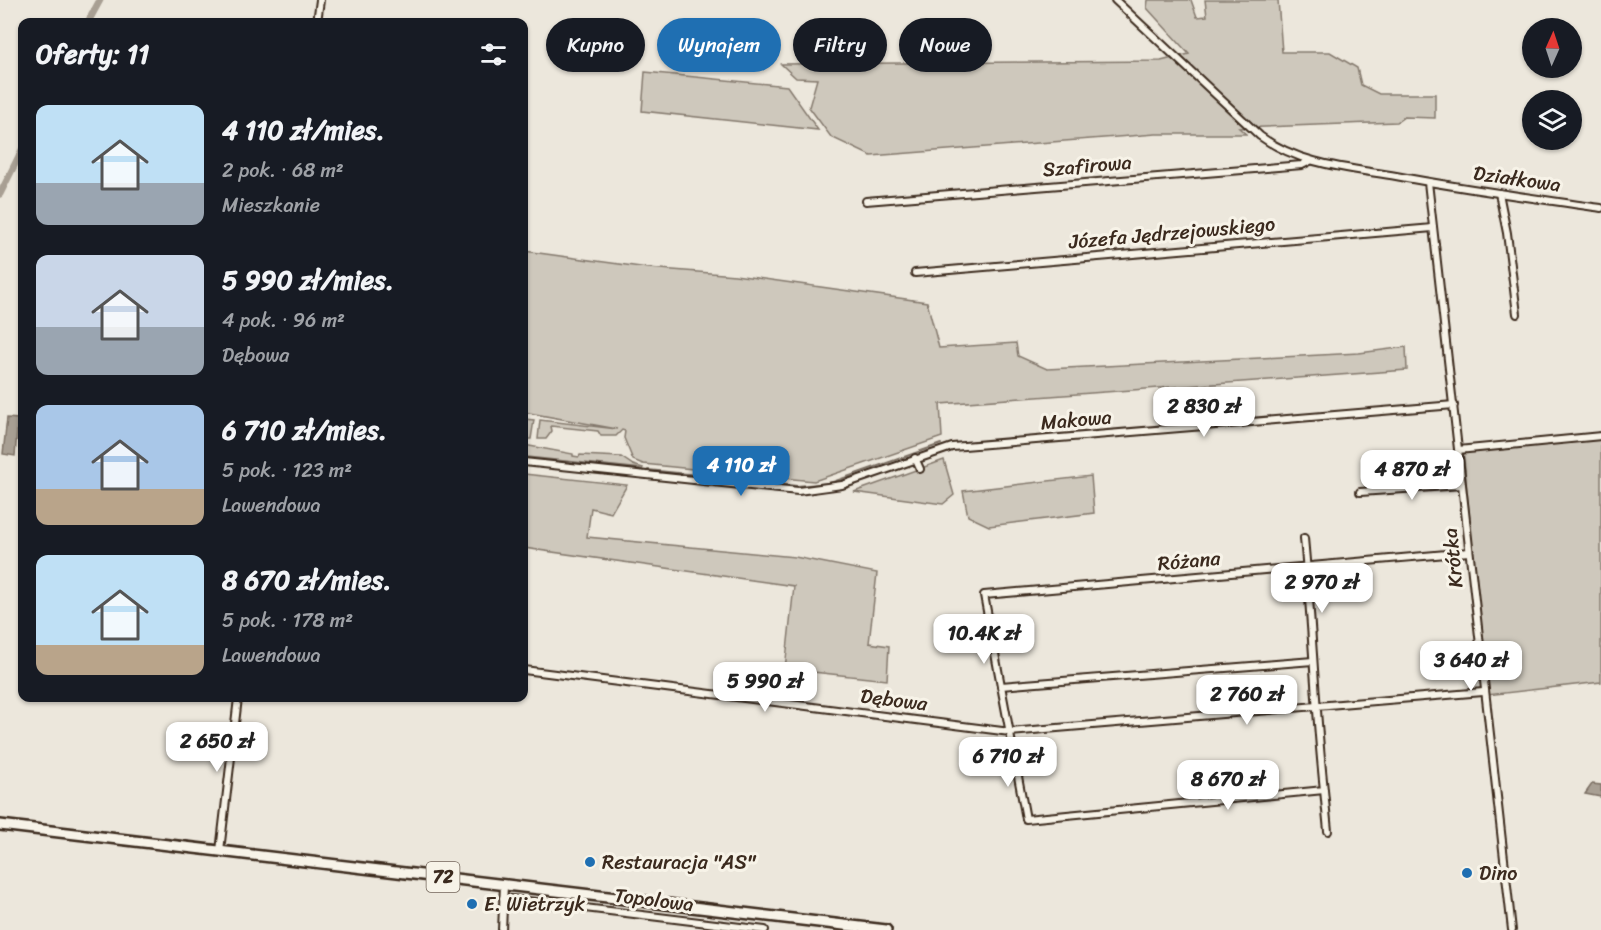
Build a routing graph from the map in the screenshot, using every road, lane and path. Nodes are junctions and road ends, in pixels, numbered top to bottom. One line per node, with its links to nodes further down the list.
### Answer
1 (320, 0): 3 (street)
2 (1115, 0): 4 (street)
3 (318, 18)
4 (1310, 161): 5 (street, Działkowa); 7 (street, Szafirowa)
5 (1428, 182): 6 (street, Działkowa); 9 (street, Krótka)
6 (1499, 193): 8 (street, Działkowa); 11 (street)
7 (866, 201)
8 (1601, 208)
9 (1433, 228): 10 (street, Józefa Jędrzejowskiego); 12 (street, Krótka)
10 (915, 273)
11 (1517, 314)
12 (1454, 405): 14 (street, Krótka); 15 (street, Makowa)
13 (1601, 435): 14 (street)
14 (1458, 450): 20 (street, Krótka)
15 (915, 458): 17 (street); 19 (street, Makowa)
16 (528, 462): 19 (street, Makowa)
17 (920, 469)
18 (723, 475): 19 (street)
19 (722, 483)
20 (1462, 485): 21 (street); 23 (street, Krótka)
21 (1360, 492)
22 (1304, 538): 24 (street)
23 (1469, 552): 24 (street, Różana); 28 (street, Krótka)
24 (1307, 567): 25 (street); 27 (street, Różana)
25 (1313, 662): 27 (street); 30 (street)
26 (528, 671): 31 (street, Dębowa)
27 (1001, 686): 31 (street)
28 (1483, 692): 30 (street, Dębowa); 44 (street, Krótka)
29 (238, 702): 35 (street)
30 (1318, 708): 31 (street, Dębowa); 32 (street)
31 (1010, 732): 32 (street)
32 (1324, 790): 34 (street)
33 (0, 825): 35 (main road, 72)
34 (1328, 831)
35 (220, 851): 36 (main road, 72)
36 (504, 885): 37 (street); 38 (main road, 72)
37 (503, 898): 40 (street, Topolowa); 41 (street)
38 (739, 912): 39 (main road, 72); 40 (street)
39 (826, 926): 43 (main road, 72)
40 (737, 928): 42 (street, Topolowa)
41 (502, 930)
42 (765, 930)
43 (886, 930)
44 (1512, 930)

